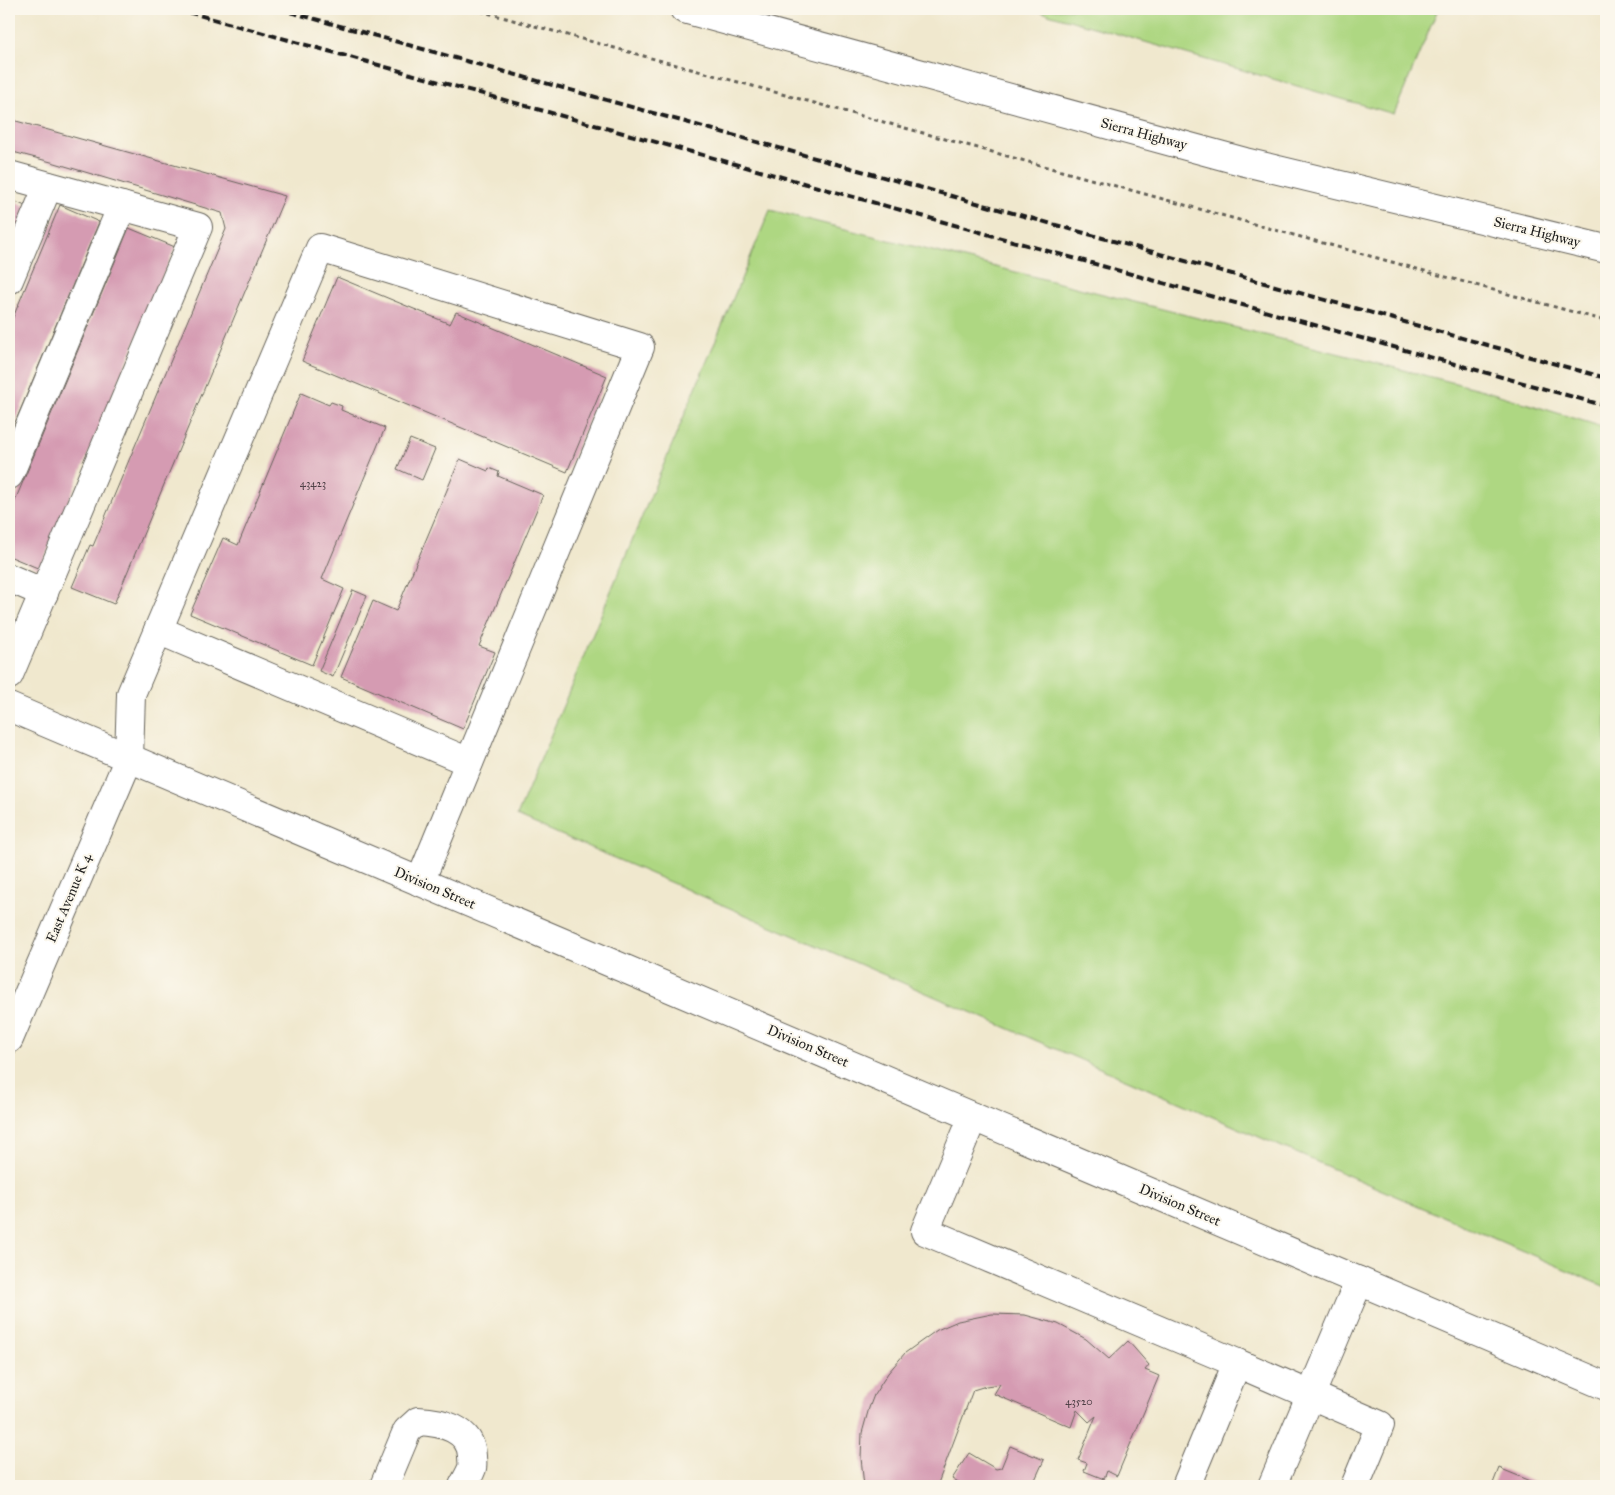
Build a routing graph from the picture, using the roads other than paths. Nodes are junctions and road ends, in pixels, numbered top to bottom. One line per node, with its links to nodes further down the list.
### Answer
1 (684, 9): 5 (main road, Sierra Highway)
2 (9, 175): 3 (main road)
3 (48, 186): 4 (main road); 6 (main road)
4 (122, 206): 7 (main road); 9 (main road)
5 (1606, 249)
6 (9, 280)
7 (9, 475)
8 (9, 578): 9 (main road)
9 (44, 593): 11 (main road)
10 (158, 630): 13 (main road); 14 (main road); 14 (main road)
11 (9, 675)
12 (9, 707): 13 (main road, Division Street)
13 (129, 758): 15 (main road, Division Street); 16 (main road, East Avenue K 4)
14 (469, 762): 15 (main road)
15 (420, 882): 17 (main road, Division Street)
16 (9, 1039)
17 (973, 1116): 18 (main road, Division Street); 19 (main road)
18 (1359, 1281): 20 (main road, Division Street); 21 (main road)
19 (1237, 1363): 21 (main road); 24 (main road)
20 (1606, 1386)
21 (1310, 1394): 25 (main road); 26 (main road)
22 (384, 1486): 23 (main road)
23 (464, 1486)
24 (1186, 1486)
25 (1272, 1486)
26 (1355, 1486)

